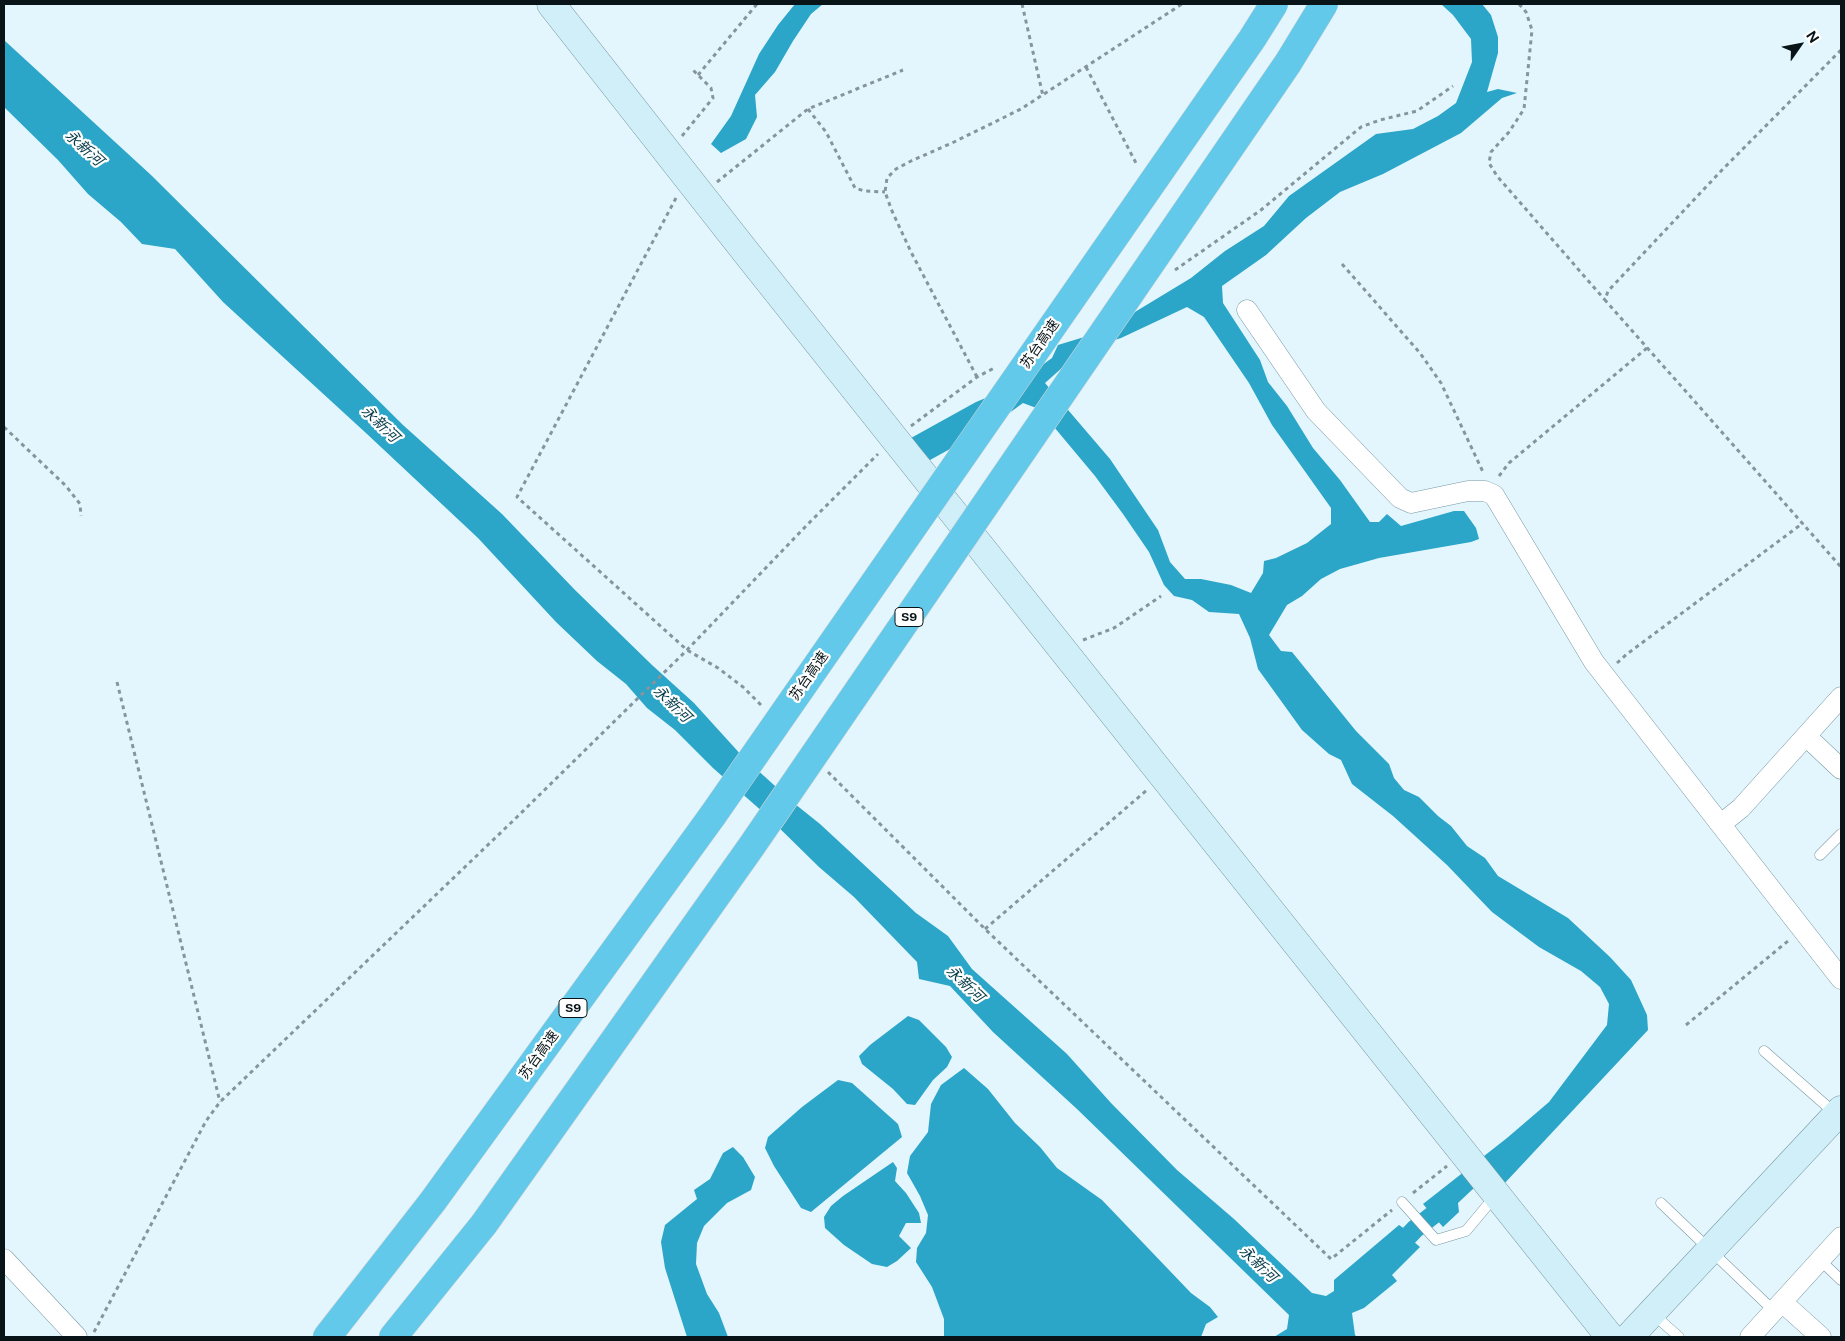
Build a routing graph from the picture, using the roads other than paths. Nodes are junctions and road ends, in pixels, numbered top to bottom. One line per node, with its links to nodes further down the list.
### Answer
1 (551, 4): 14 (street)
2 (1274, 4): 25 (highway, 苏台高速 / S9, bridge)
3 (1324, 4): 26 (highway, S9, bridge)
4 (1247, 310): 8 (street)
5 (1841, 697): 6 (street)
6 (1806, 736): 7 (street); 8 (street)
7 (1841, 769)
8 (1721, 824): 11 (street)
9 (1841, 834): 10 (lane)
10 (1820, 855)
11 (1841, 979)
12 (1764, 1051): 13 (lane)
13 (1840, 1114): 18 (street)
14 (1497, 1194): 15 (lane); 27 (street)
15 (1402, 1202)
16 (1661, 1203): 18 (lane)
17 (1841, 1236): 20 (street)
18 (1710, 1250): 22 (lane); 23 (street)
19 (4, 1259): 24 (street)
20 (1820, 1260): 21 (lane); 22 (street)
21 (1841, 1280)
22 (1778, 1306): 30 (street); 31 (street)
23 (1652, 1312): 28 (street); 29 (lane)
24 (77, 1337)
25 (327, 1337)
26 (393, 1337)
27 (1610, 1337)
28 (1629, 1337)
29 (1679, 1337)
30 (1750, 1337)
31 (1821, 1337)

